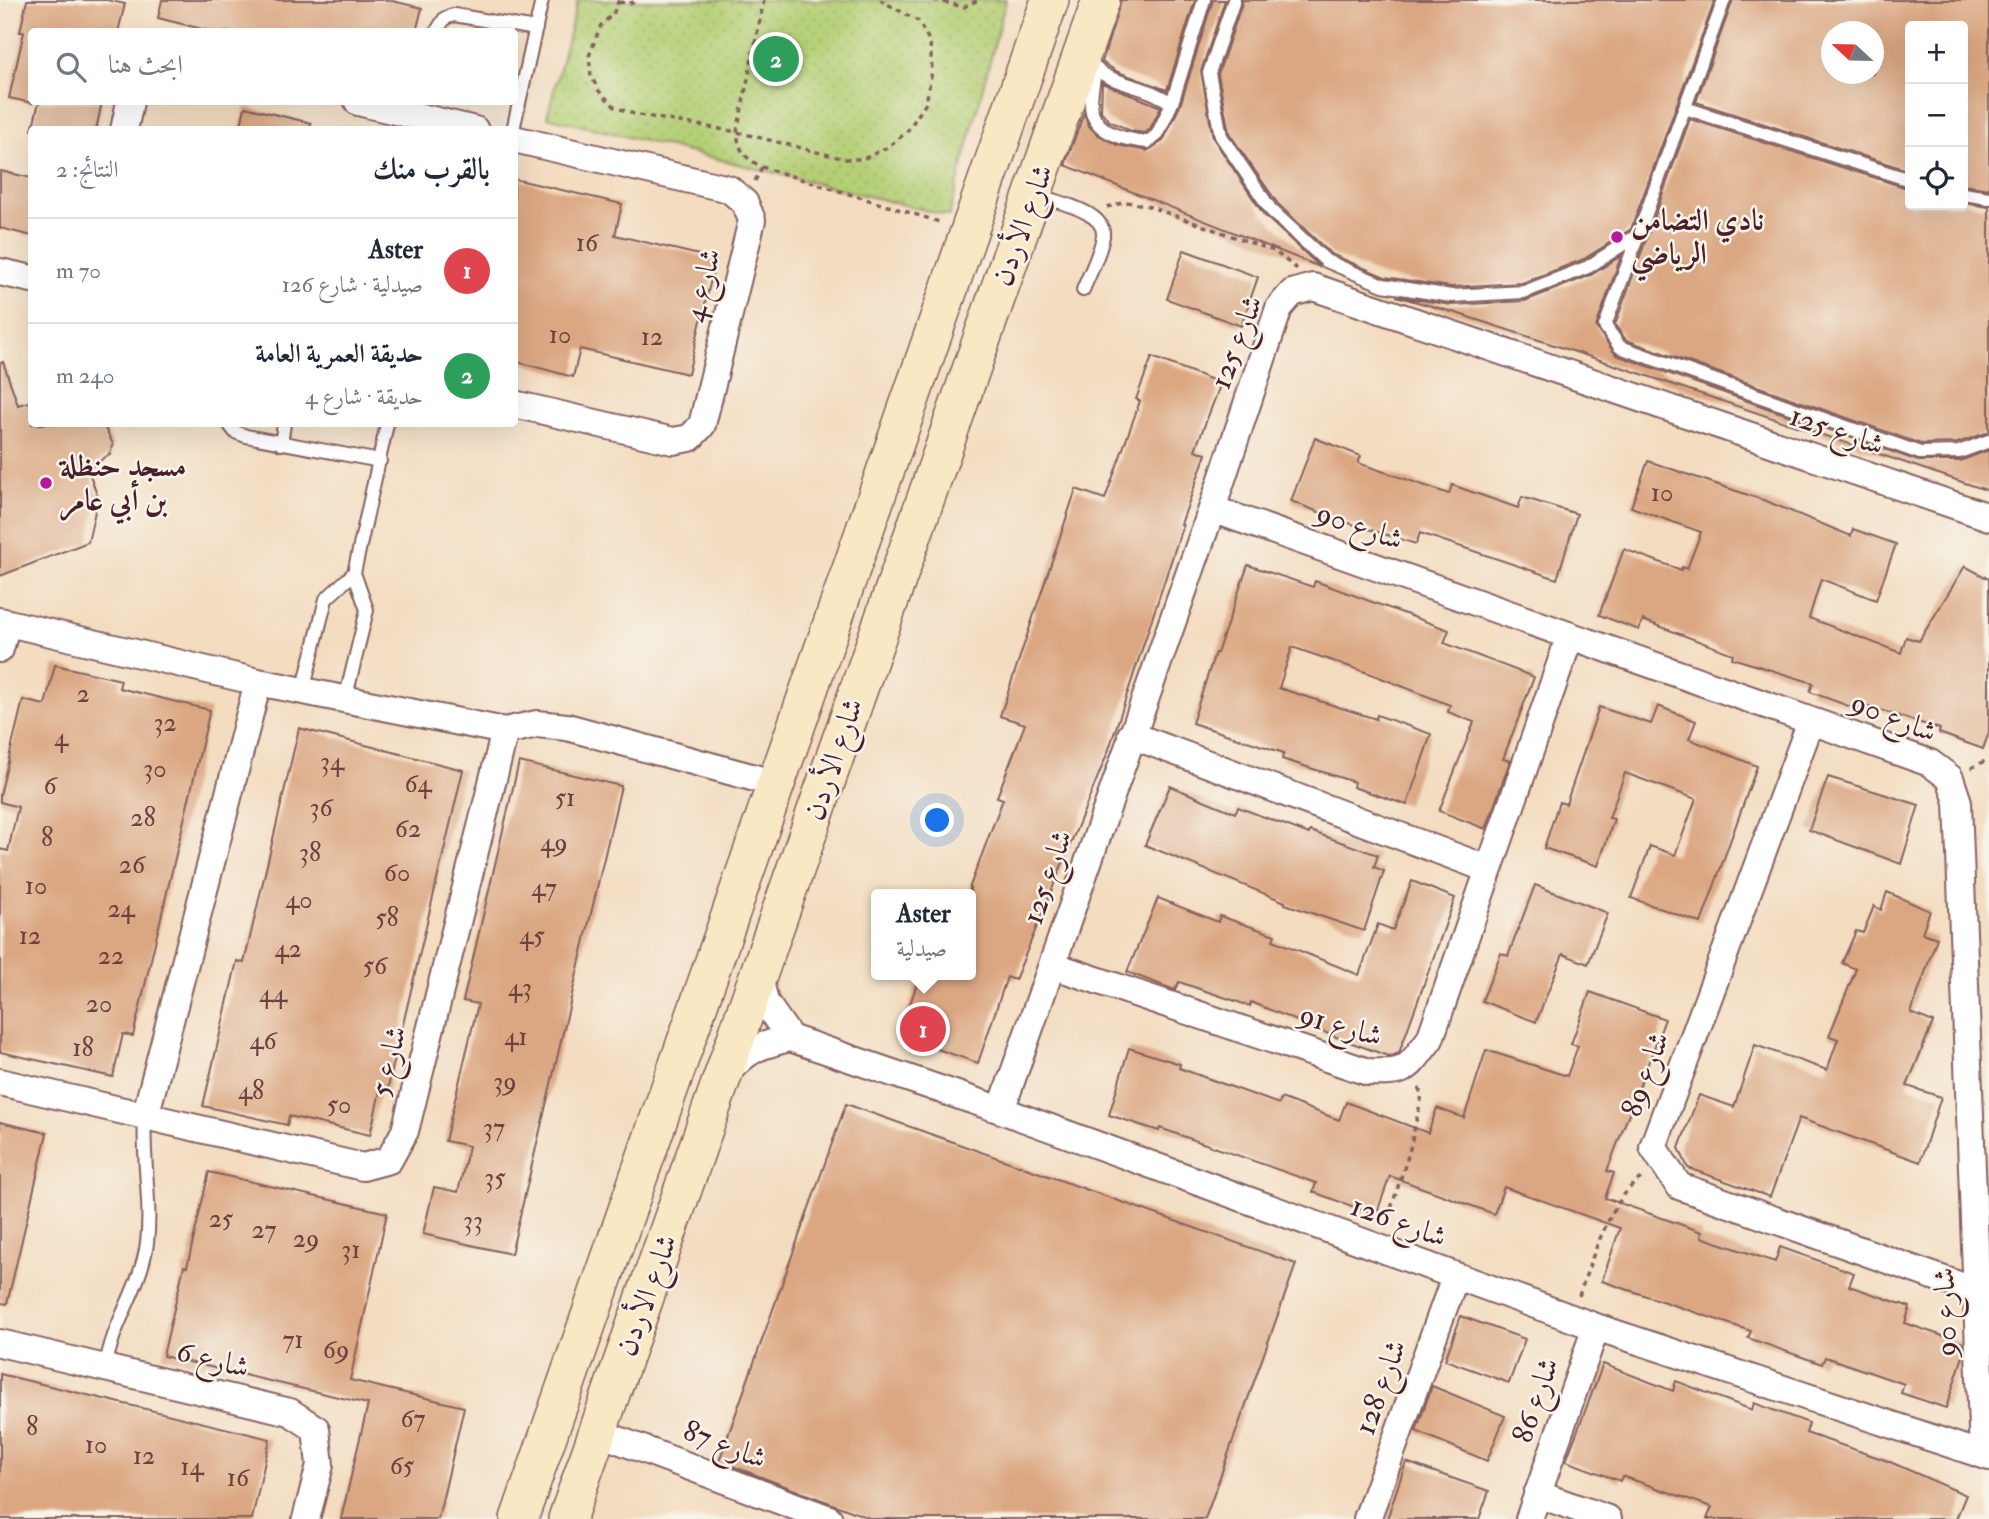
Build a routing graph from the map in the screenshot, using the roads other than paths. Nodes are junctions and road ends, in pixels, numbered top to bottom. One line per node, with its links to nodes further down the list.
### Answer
1 (542, 0): 8 (lane)
2 (1050, 0): 26 (main road, شارع الأردن)
3 (1101, 0): 9 (main road, شارع الأردن)
4 (1203, 0): 10 (lane)
5 (1234, 0): 22 (lane)
6 (1724, 0): 13 (lane)
7 (438, 28): 8 (lane)
8 (536, 29): 16 (lane)
9 (1089, 59): 10 (lane); 10 (lane); 19 (main road, شارع الأردن)
10 (1172, 103)
11 (129, 105): 14 (street)
12 (370, 105): 15 (street)
13 (1685, 108): 18 (lane); 22 (lane)
14 (125, 126)
15 (456, 126)
16 (514, 126)
17 (518, 140): 28 (street, شارع 4)
18 (1905, 178)
19 (1033, 194): 25 (lane); 27 (main road, شارع الأردن)
20 (1968, 195): 21 (lane)
21 (1989, 198)
22 (1639, 233): 32 (lane)
23 (0, 272): 24 (street)
24 (28, 278)
25 (1083, 289)
26 (933, 332): 27 (main road); 47 (main road, شارع الأردن)
27 (979, 345): 50 (main road, شارع الأردن)
28 (518, 405)
29 (231, 427): 33 (lane)
30 (284, 427): 33 (lane)
31 (386, 427): 34 (lane)
32 (1989, 440)
33 (281, 444): 34 (lane)
34 (380, 461): 37 (lane)
35 (1212, 509): 36 (street, شارع 125); 39 (street, شارع 90); 46 (street, شارع 125)
36 (1989, 517)
37 (354, 573): 42 (lane); 43 (lane)
38 (3, 622): 40 (street); 41 (street)
39 (1570, 636): 44 (street, شارع 90); 48 (street, شارع 91)
40 (0, 649)
41 (258, 682): 42 (street); 55 (street)
42 (303, 691): 43 (street)
43 (345, 700): 45 (street)
44 (1811, 721): 57 (street, شارع 90); 57 (street, شارع 89)
45 (505, 731): 47 (street); 55 (street, شارع 5)
46 (1131, 734): 48 (street); 49 (street, شارع 125)
47 (778, 784): 65 (main road, شارع الأردن)
48 (1488, 869): 49 (street, شارع 91)
49 (1052, 965): 54 (street, شارع 125)
50 (758, 973): 51 (street); 52 (main road, شارع الأردن)
51 (789, 1038): 52 (street); 54 (street, شارع 126)
52 (724, 1077): 61 (main road, شارع الأردن)
53 (0, 1082): 55 (street, شارع 5)
54 (1001, 1110): 56 (street, شارع 126)
55 (145, 1117): 60 (lane)
56 (1455, 1277): 58 (street, شارع 126); 68 (street, شارع 128)
57 (1978, 1292): 62 (street, شارع 90)
58 (1583, 1322): 62 (street, شارع 126); 63 (street, شارع 86)
59 (0, 1343): 60 (street, شارع 6)
60 (105, 1367): 64 (street, شارع 6)
61 (597, 1432): 66 (main road, شارع الأردن); 67 (street, شارع 87)
62 (1986, 1456)
63 (1533, 1507): 69 (street, شارع 86)
64 (306, 1519)
65 (519, 1519)
66 (567, 1519)
67 (829, 1519)
68 (1367, 1519)
69 (1608, 1519)

